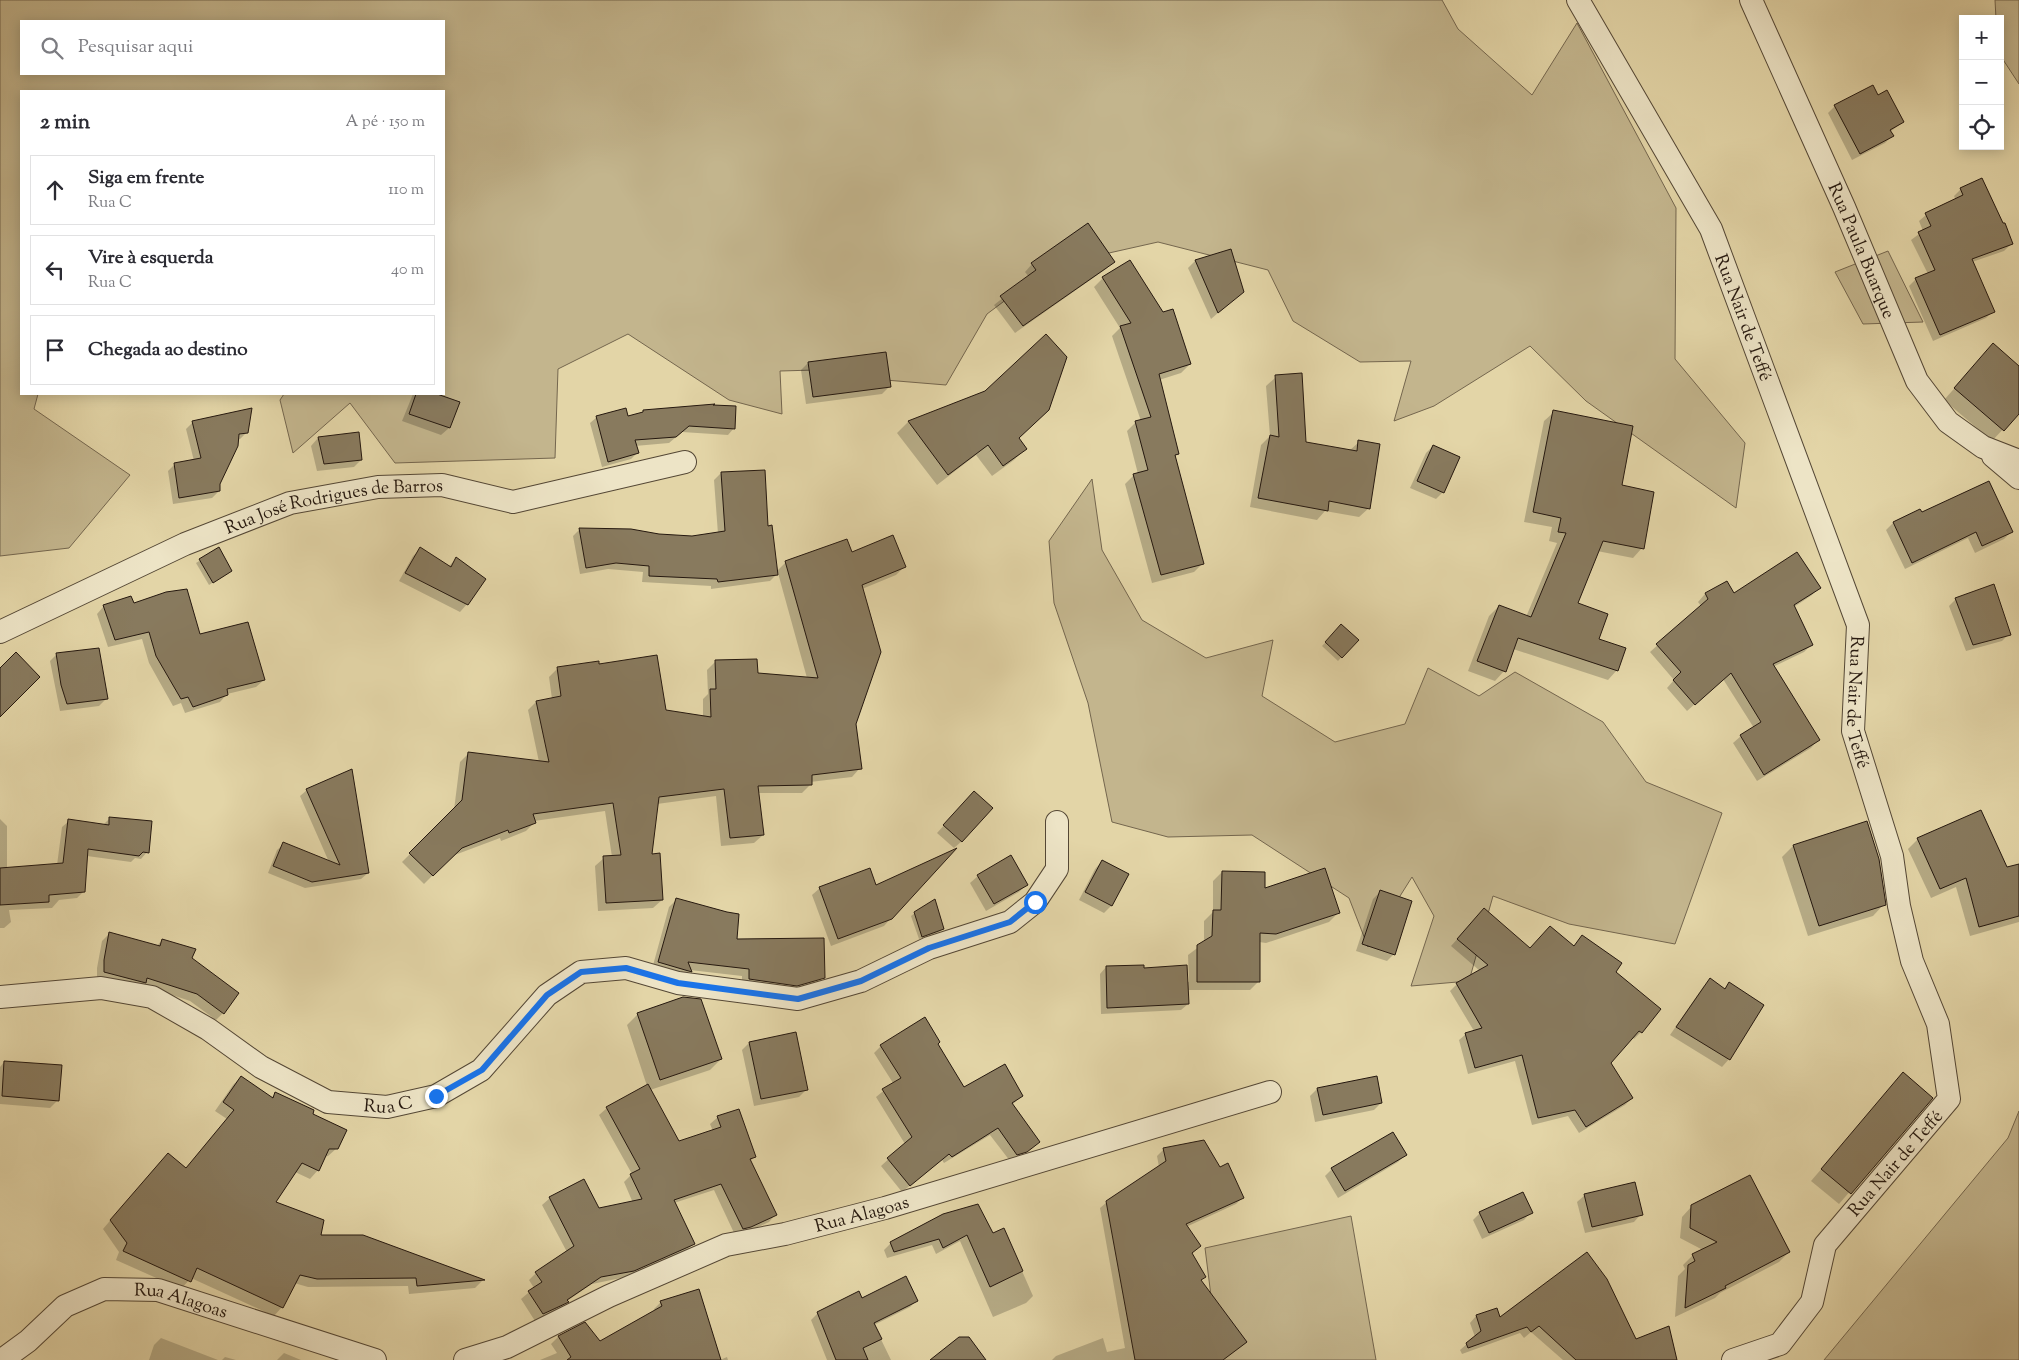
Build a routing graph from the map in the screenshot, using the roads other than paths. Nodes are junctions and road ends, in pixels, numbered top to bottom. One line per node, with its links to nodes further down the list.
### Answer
1 (1578, 0): 14 (street, Rua Nair de Teffé)
2 (1751, 0): 3 (street, Rua Paula Buarque)
3 (1983, 447): 4 (street, Rua Paula Buarque); 6 (street)
4 (2019, 461)
5 (685, 462): 7 (street, Rua José Rodrigues de Barros)
6 (2019, 478)
7 (0, 632)
8 (1057, 822): 9 (street, Rua C)
9 (0, 997)
10 (1270, 1092): 13 (street, Rua Alagoas)
11 (2, 1360): 12 (street, Rua Alagoas)
12 (374, 1360)
13 (464, 1360)
14 (1733, 1360)

